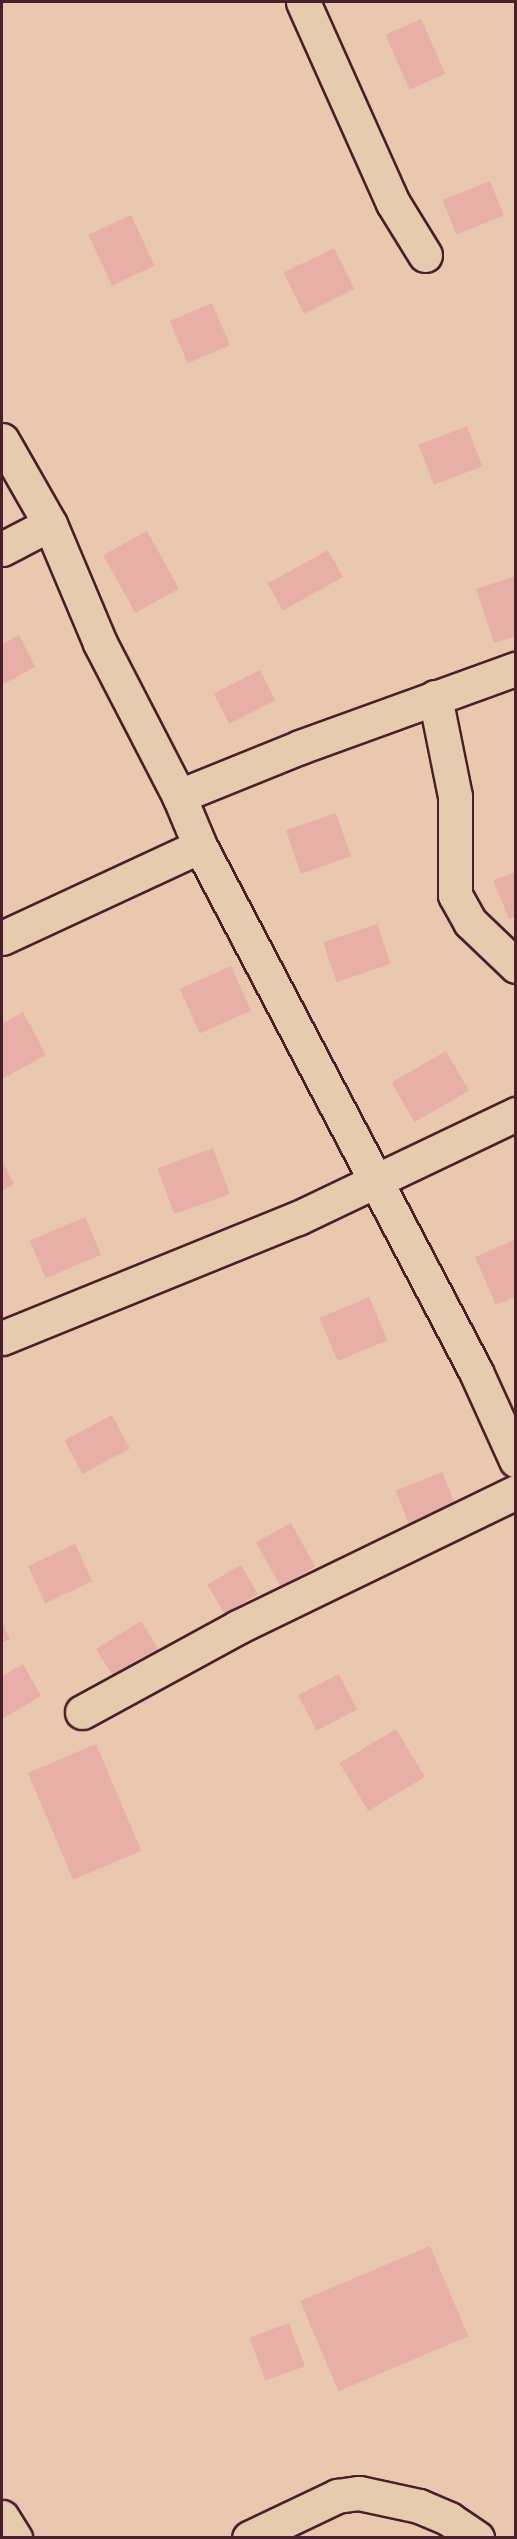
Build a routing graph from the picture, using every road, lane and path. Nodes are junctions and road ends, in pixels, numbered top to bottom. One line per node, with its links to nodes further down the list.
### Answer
1 (303, 2): 2 (street)
2 (425, 255)
3 (2, 440): 4 (street)
4 (50, 524): 5 (street); 8 (street)
5 (2, 549)
6 (516, 669): 7 (street)
7 (435, 697): 8 (street); 11 (street)
8 (179, 796): 9 (street)
9 (200, 846): 10 (street); 13 (street)
10 (2, 938)
11 (516, 966)
12 (516, 1114): 13 (street)
13 (376, 1182): 14 (street); 15 (street)
14 (2, 1338)
15 (516, 1460)
16 (516, 1492): 17 (street)
17 (82, 1712)
18 (2, 2517): 19 (street)
19 (15, 2538)
20 (249, 2538): 21 (street)
21 (477, 2538)

